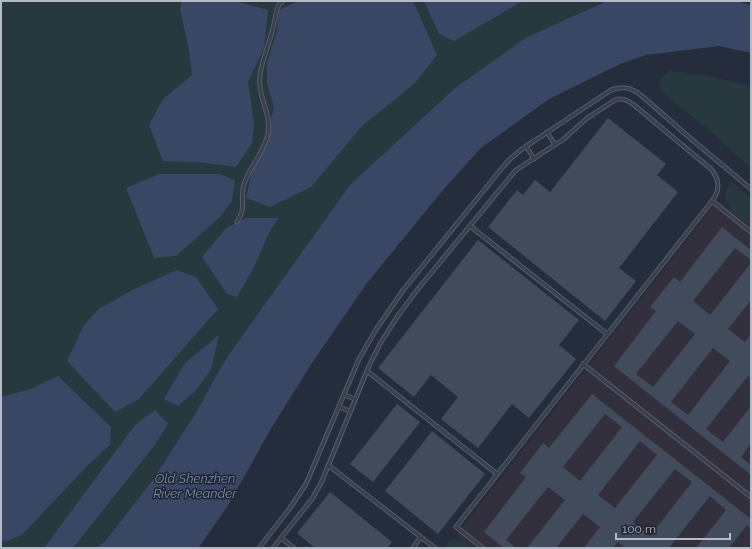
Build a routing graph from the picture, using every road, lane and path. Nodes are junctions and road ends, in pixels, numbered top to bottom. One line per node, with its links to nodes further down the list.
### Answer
1 (283, 1): 8 (lane)
2 (547, 132): 3 (lane); 4 (lane); 6 (lane)
3 (555, 145): 5 (lane); 7 (lane)
4 (526, 146): 5 (lane); 14 (lane)
5 (534, 158): 9 (lane)
6 (751, 189)
7 (712, 201): 10 (lane); 11 (lane)
8 (237, 222)
9 (470, 226): 11 (lane); 13 (lane)
10 (751, 232)
11 (607, 334): 12 (lane)
12 (584, 364): 19 (lane); 20 (lane)
13 (367, 371): 15 (lane); 19 (lane)
14 (344, 395): 15 (lane); 16 (lane)
15 (355, 399): 17 (lane)
16 (339, 407): 17 (lane); 23 (lane)
17 (350, 412): 18 (lane)
18 (328, 465): 21 (lane); 22 (lane)
19 (498, 474): 28 (lane)
20 (751, 497)
21 (281, 538): 24 (lane); 25 (lane)
22 (421, 538): 26 (lane); 27 (lane)
23 (259, 548)
24 (273, 548)
25 (294, 548)
26 (413, 548)
27 (435, 548)
28 (483, 548)

